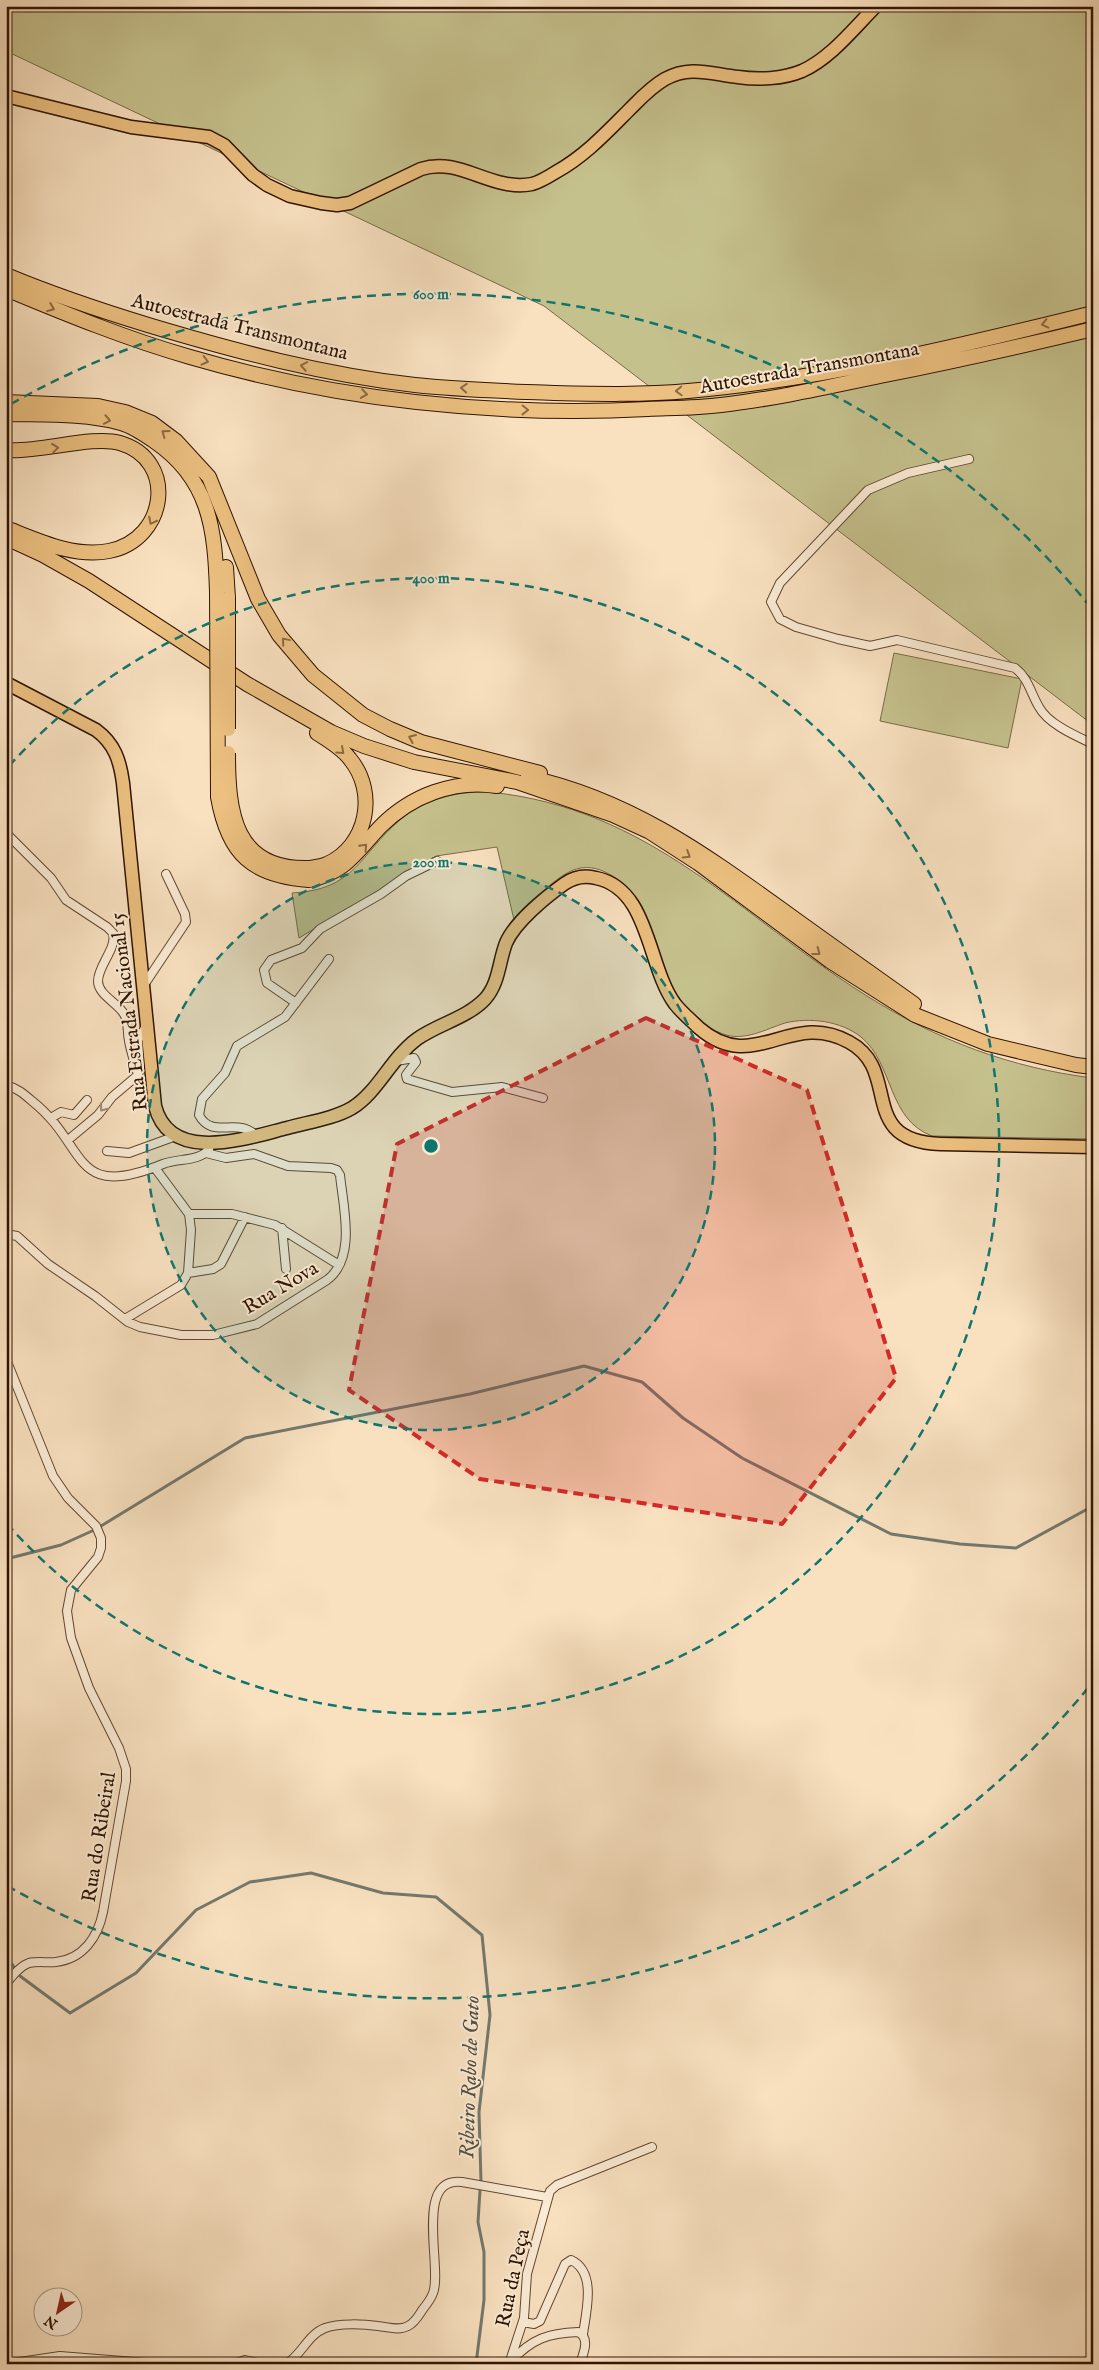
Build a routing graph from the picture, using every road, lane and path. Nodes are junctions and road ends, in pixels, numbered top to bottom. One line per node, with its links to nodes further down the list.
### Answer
1 (876, 6): 2 (main road)
2 (6, 96)
3 (6, 275): 5 (highway, Autoestrada Transmontana, one-way to 3)
4 (6, 289): 6 (highway, Autoestrada Transmontana, one-way to 6)
5 (1093, 313)
6 (1093, 329)
7 (6, 402): 11 (highway, one-way to 7)
8 (6, 414): 15 (highway, one-way to 15)
9 (6, 450): 12 (highway, one-way to 12)
10 (969, 459): 18 (street)
11 (199, 468): 15 (highway); 25 (highway, one-way to 11)
12 (6, 528)
13 (6, 533): 25 (highway)
14 (6, 538): 16 (highway)
15 (223, 595): 23 (highway, bridge)
16 (142, 616): 19 (highway); 23 (highway, one-way to 23)
17 (6, 683): 26 (main road, Rua Estrada Nacional 15)
18 (1093, 744)
19 (564, 797): 23 (highway, one-way to 19); 31 (highway, one-way to 31)
20 (6, 833): 32 (street)
21 (437, 861): 27 (street)
22 (166, 874): 26 (street)
23 (308, 874)
24 (329, 959): 27 (street)
25 (858, 964): 29 (highway)
26 (143, 986): 28 (main road, Rua Estrada Nacional 15)
27 (296, 1003): 37 (street)
28 (147, 1024): 32 (street); 38 (main road, Rua Estrada Nacional 15)
29 (1093, 1058)
30 (392, 1062): 34 (street); 37 (main road); 40 (main road)
31 (1093, 1066)
32 (138, 1075): 39 (street, one-way to 39)
33 (6, 1085): 36 (street)
34 (543, 1098)
35 (87, 1100): 36 (street)
36 (51, 1118): 39 (street)
37 (256, 1135): 41 (main road)
38 (176, 1136): 41 (main road); 42 (street)
39 (68, 1140): 43 (street)
40 (1093, 1147)
41 (210, 1148): 43 (street); 48 (street, Rua Nova)
42 (107, 1151)
43 (155, 1168): 44 (street)
44 (189, 1214): 45 (street); 50 (street)
45 (245, 1217): 46 (street); 50 (street)
46 (282, 1228): 48 (street); 49 (street)
47 (6, 1234): 51 (street)
48 (338, 1265): 51 (street, Rua Nova)
49 (286, 1269)
50 (188, 1273): 51 (street)
51 (125, 1320)
52 (6, 1360): 53 (street, Rua do Ribeiral)
53 (8, 1981)
54 (652, 2147): 55 (street)
55 (547, 2197): 56 (street, Rua da Peça); 64 (street)
56 (527, 2323): 57 (street); 58 (street); 59 (street, Rua da Peça)
57 (583, 2334): 58 (street); 65 (street)
58 (540, 2338): 59 (street)
59 (509, 2363)
60 (6, 2364): 61 (street)
61 (160, 2364)
62 (234, 2364): 63 (street)
63 (262, 2364)
64 (286, 2364)
65 (580, 2364)

